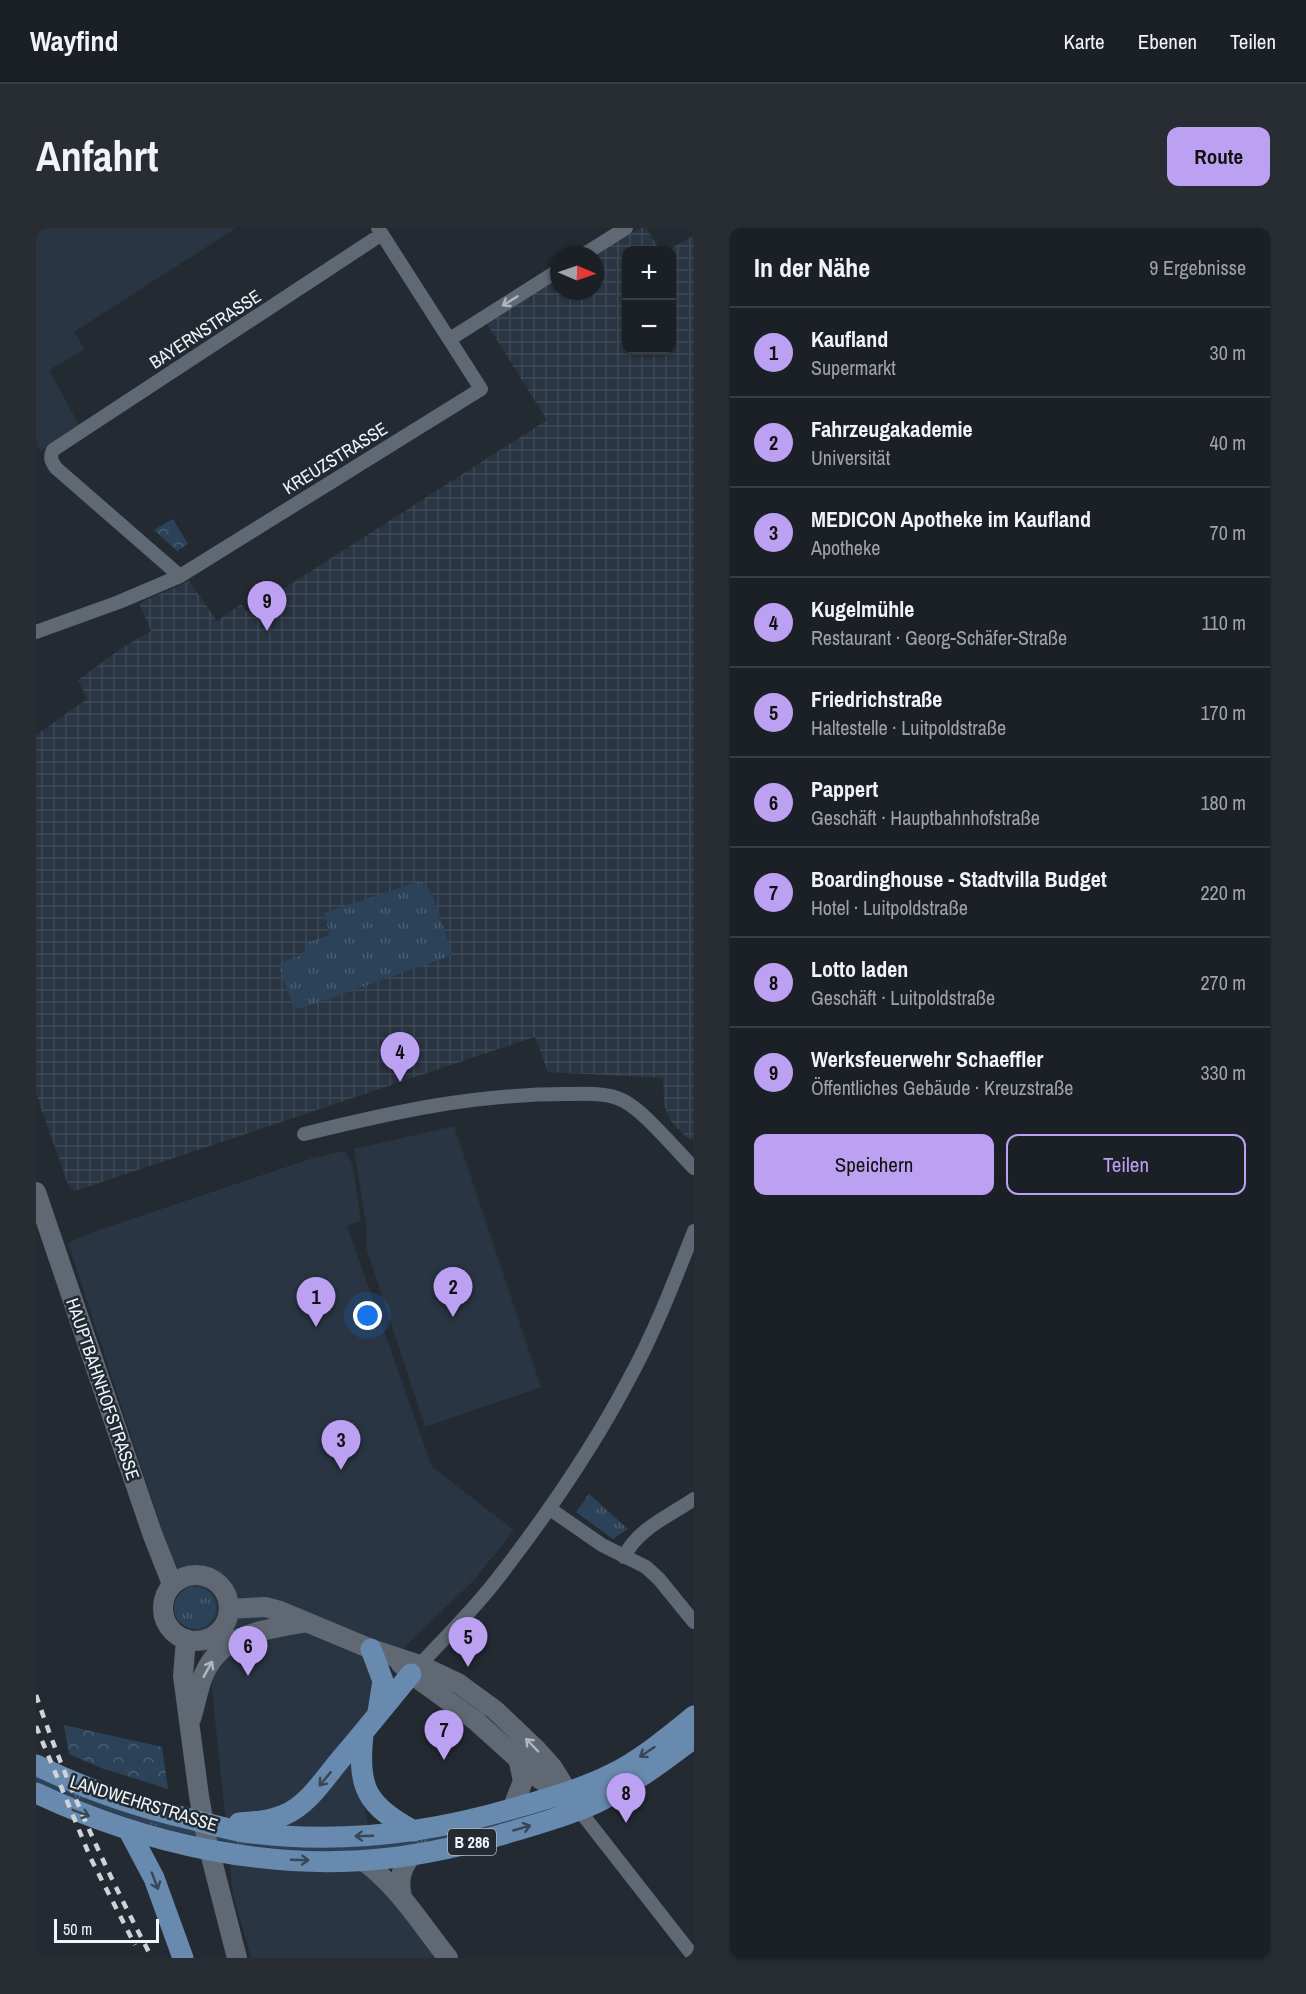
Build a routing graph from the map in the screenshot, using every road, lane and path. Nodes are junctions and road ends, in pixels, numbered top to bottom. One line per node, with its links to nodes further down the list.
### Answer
1 (626, 228): 3 (street)
2 (380, 231): 5 (street); 6 (street, BAYERNSTRASSE)
3 (597, 246)
4 (550, 276): 5 (street, one-way to 5)
5 (450, 339): 6 (street, KREUZSTRASSE)
6 (180, 576): 7 (street, KREUZSTRASSE)
7 (36, 632)
8 (304, 1134): 9 (street)
9 (694, 1167)
10 (36, 1192): 15 (street, HAUPTBAHNHOFSTRASSE)
11 (694, 1232): 13 (street)
12 (694, 1499): 14 (street)
13 (550, 1509): 14 (street); 21 (street)
14 (624, 1557): 18 (street)
15 (172, 1584): 16 (street); 19 (street)
16 (229, 1609): 17 (street); 19 (street)
17 (308, 1622): 20 (street); 24 (street, one-way to 17)
18 (694, 1622)
19 (186, 1639): 24 (street)
20 (370, 1649): 21 (street); 22 (main road)
21 (415, 1670): 22 (main road); 27 (street); 30 (street, one-way to 21)
22 (377, 1715): 25 (main road)
23 (694, 1716): 30 (main road, LANDWEHRSTRASSE / B 286, one-way to 30)
24 (189, 1724): 41 (street)
25 (363, 1735): 33 (main road, one-way to 33); 35 (main road)
26 (694, 1738): 32 (main road, LANDWEHRSTRASSE / B 286)
27 (518, 1758): 30 (street); 31 (street)
28 (36, 1765): 33 (main road, LANDWEHRSTRASSE / B 286)
29 (36, 1793): 34 (main road, LANDWEHRSTRASSE / B 286, one-way to 34)
30 (566, 1793): 31 (main road, LANDWEHRSTRASSE / B 286); 32 (street)
31 (513, 1809): 35 (main road, LANDWEHRSTRASSE / B 286)
32 (579, 1810): 36 (main road, LANDWEHRSTRASSE / B 286, one-way to 32); 39 (street)
33 (208, 1824): 35 (main road, LANDWEHRSTRASSE / B 286, one-way to 33)
34 (128, 1829): 37 (main road, LANDWEHRSTRASSE / B 286, one-way to 37); 40 (main road, one-way to 40)
35 (414, 1831)
36 (413, 1854): 37 (main road, LANDWEHRSTRASSE / B 286); 38 (street)
37 (362, 1860): 38 (street)
38 (402, 1898): 42 (street)
39 (694, 1957)
40 (183, 1958)
41 (237, 1958)
42 (448, 1958)

